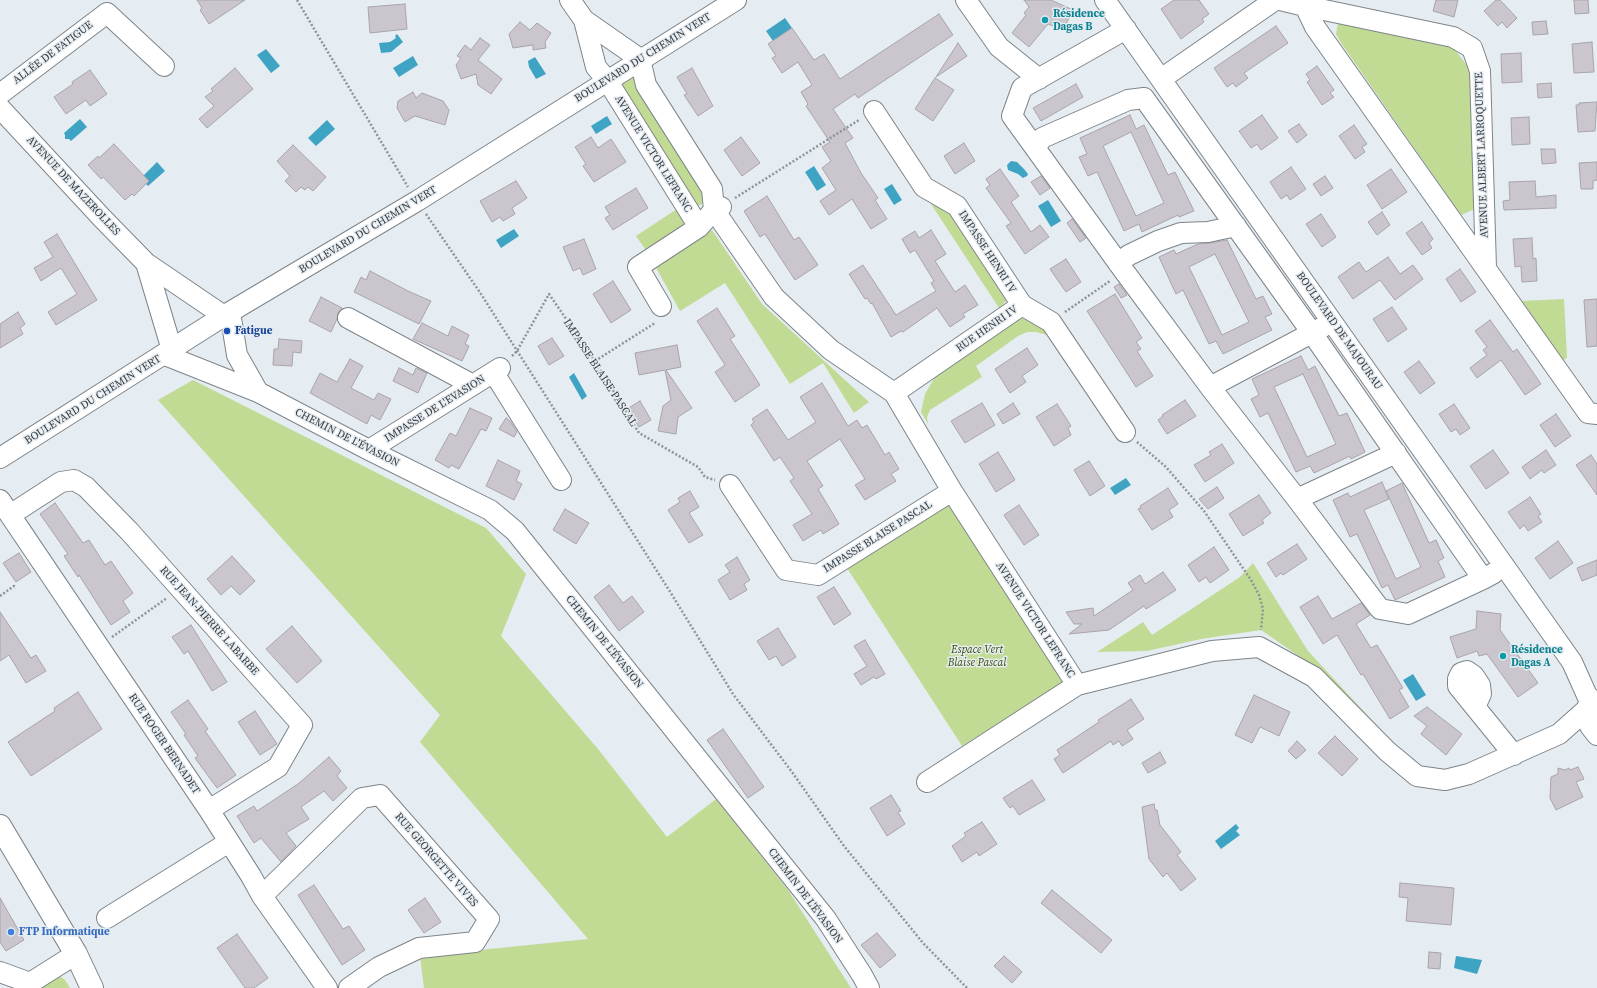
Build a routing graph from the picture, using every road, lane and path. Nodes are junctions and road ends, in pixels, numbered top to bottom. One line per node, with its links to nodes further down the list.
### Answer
1 (297, 0): 21 (path)
2 (570, 0): 10 (street)
3 (736, 0): 12 (street, BOULEVARD DU CHEMIN VERT)
4 (966, 0): 14 (street)
5 (1106, 0): 11 (street, BOULEVARD DE MAJOURAU)
6 (1275, 0): 15 (street)
7 (1280, 0): 9 (street, AVENUE ALBERT LARROQUETTE)
8 (104, 6): 13 (street, ALLÉE DE FATIGUE); 17 (street, ALLÉE DE FATIGUE)
9 (1305, 6): 27 (street, AVENUE ALBERT LARROQUETTE); 27 (street, AVENUE ALBERT LARROQUETTE)
10 (584, 20): 12 (street); 16 (street, AVENUE VICTOR LEFRANC)
11 (1126, 29): 14 (street); 15 (street, BOULEVARD DE MAJOURAU)
12 (640, 59): 16 (street, BOULEVARD DU CHEMIN VERT); 22 (street, AVENUE VICTOR LEFRANC)
13 (164, 66)
14 (1039, 79): 20 (street)
15 (1161, 79): 33 (street, BOULEVARD DE MAJOURAU)
16 (606, 80): 21 (street, BOULEVARD DU CHEMIN VERT); 24 (street, AVENUE VICTOR LEFRANC)
17 (0, 94)
18 (0, 108): 25 (street, AVENUE DE MAZEROLLES)
19 (874, 111): 22 (path); 28 (street, IMPASSE HENRI IV)
20 (1035, 148): 23 (street); 26 (street)
21 (417, 201): 30 (street, BOULEVARD DU CHEMIN VERT); 35 (path)
22 (717, 209): 24 (street); 42 (street, AVENUE VICTOR LEFRANC)
23 (1236, 226): 26 (street); 34 (street)
24 (699, 227): 29 (street)
25 (146, 262): 30 (street, AVENUE DE MAZEROLLES); 36 (street, AVENUE DE MAZEROLLES)
26 (1121, 267): 32 (path); 40 (street)
27 (1486, 268): 43 (street, AVENUE ALBERT LARROQUETTE)
28 (1022, 305): 32 (street, RUE HENRI IV); 42 (street, RUE HENRI IV)
29 (661, 306): 37 (path)
30 (227, 314): 36 (street, BOULEVARD DU CHEMIN VERT); 41 (street)
31 (348, 318): 39 (street)
32 (1051, 322): 44 (street, RUE HENRI IV)
33 (1333, 322): 34 (street); 53 (street, BOULEVARD DE MAJOURAU)
34 (1312, 333): 40 (street); 46 (street)
35 (517, 351): 37 (path, IMPASSE BLAISE PASCAL); 38 (path, IMPASSE BLAISE PASCAL); 79 (path)
36 (168, 352): 41 (street, CHEMIN DE L'ÉVASION); 47 (street, BOULEVARD DU CHEMIN VERT)
37 (595, 361): 49 (path, IMPASSE BLAISE PASCAL)
38 (497, 370): 39 (street, IMPASSE DE L'EVASION); 48 (street)
39 (473, 385): 45 (street, IMPASSE DE L'EVASION)
40 (1210, 387): 51 (street)
41 (258, 392): 45 (street, CHEMIN DE L'ÉVASION)
42 (894, 393): 50 (street, AVENUE VICTOR LEFRANC)
43 (1594, 418)
44 (1124, 432): 59 (path)
45 (369, 450): 78 (street, CHEMIN DE L'ÉVASION)
46 (1396, 453): 51 (street); 54 (street)
47 (0, 458)
48 (561, 480)
49 (730, 485): 50 (street, IMPASSE BLAISE PASCAL)
50 (952, 491): 60 (street, AVENUE VICTOR LEFRANC)
51 (1297, 499): 54 (street)
52 (5, 508): 56 (street, RUE JEAN-PIERRE LABARBE); 58 (street, RUE ROGER BERNADET)
53 (1505, 567): 54 (street); 61 (street, BOULEVARD DE MAJOURAU)
54 (1483, 579)
55 (16, 588): 57 (path)
56 (180, 588): 58 (path); 67 (street, RUE JEAN-PIERRE LABARBE)
57 (0, 596)
58 (99, 647): 67 (street, RUE ROGER BERNADET)
59 (1259, 647): 60 (street, AVENUE VICTOR LEFRANC); 65 (street)
60 (1077, 685): 66 (street)
61 (1593, 696): 63 (street); 64 (street)
62 (1475, 707): 65 (street)
63 (1559, 734): 64 (street); 65 (street)
64 (1596, 734)
65 (1514, 755)
66 (927, 782)
67 (208, 810): 69 (street, RUE ROGER BERNADET)
68 (0, 826): 72 (main road)
69 (229, 842): 70 (street, RUE ROGER BERNADET); 71 (street)
70 (262, 896): 76 (street, RUE ROGER BERNADET); 77 (street, RUE GEORGETTE VIVES)
71 (107, 918)
72 (76, 954): 74 (street); 75 (main road)
73 (0, 972): 74 (street)
74 (29, 985)
75 (92, 988)
76 (326, 988)
77 (349, 988)
78 (869, 988)
79 (967, 988)

